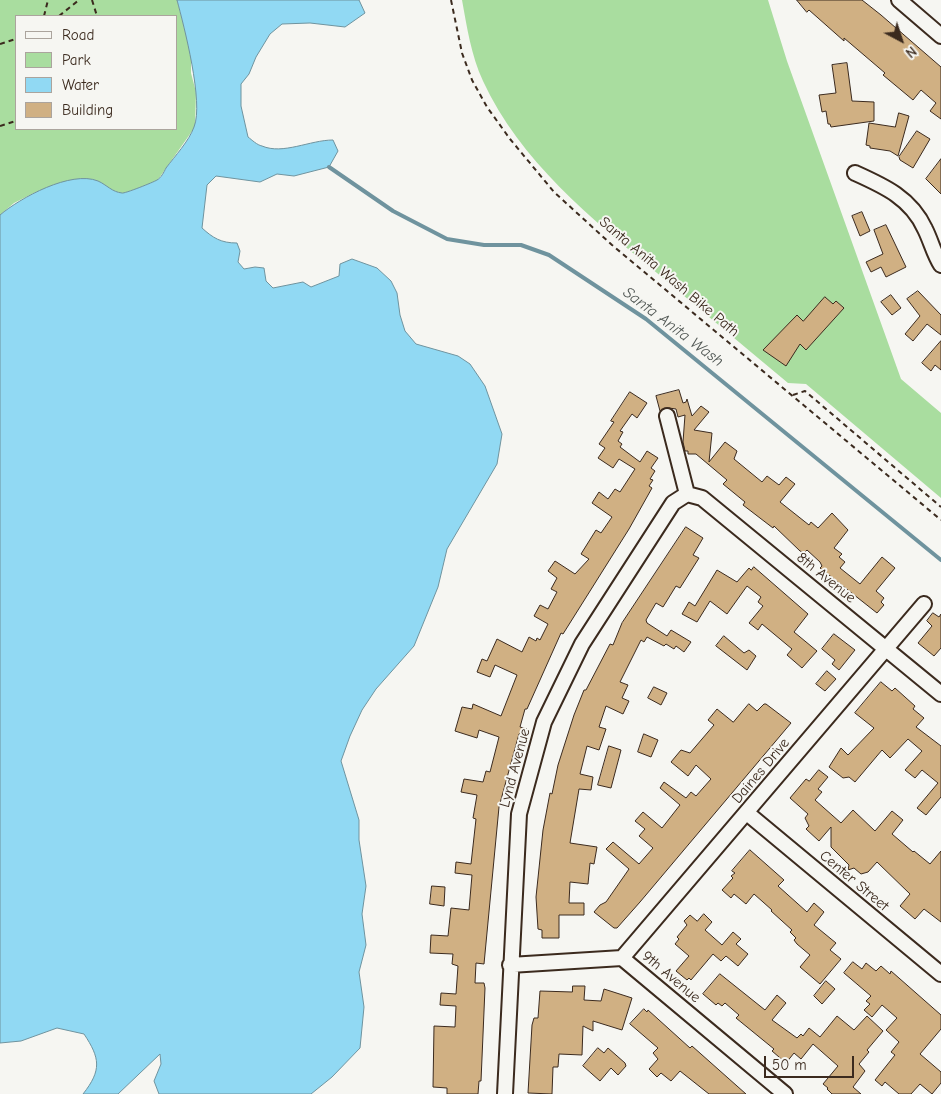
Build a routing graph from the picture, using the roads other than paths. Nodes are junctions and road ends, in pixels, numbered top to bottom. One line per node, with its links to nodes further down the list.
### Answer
1 (899, 0): 2 (street)
2 (941, 36)
3 (854, 173): 4 (street)
4 (941, 265)
5 (667, 416): 6 (street)
6 (687, 494): 8 (street, 8th Avenue); 12 (street, Lynd Avenue)
7 (924, 604): 8 (street, Daines Drive)
8 (886, 649): 9 (street, 8th Avenue); 10 (street, Daines Drive)
9 (941, 694)
10 (747, 813): 11 (street, Daines Drive); 13 (street, Center Street)
11 (622, 958): 12 (street, 9th Avenue); 15 (street, 9th Avenue)
12 (510, 965): 14 (street, Lynd Avenue)
13 (941, 974)
14 (505, 1094)
15 (785, 1094)

